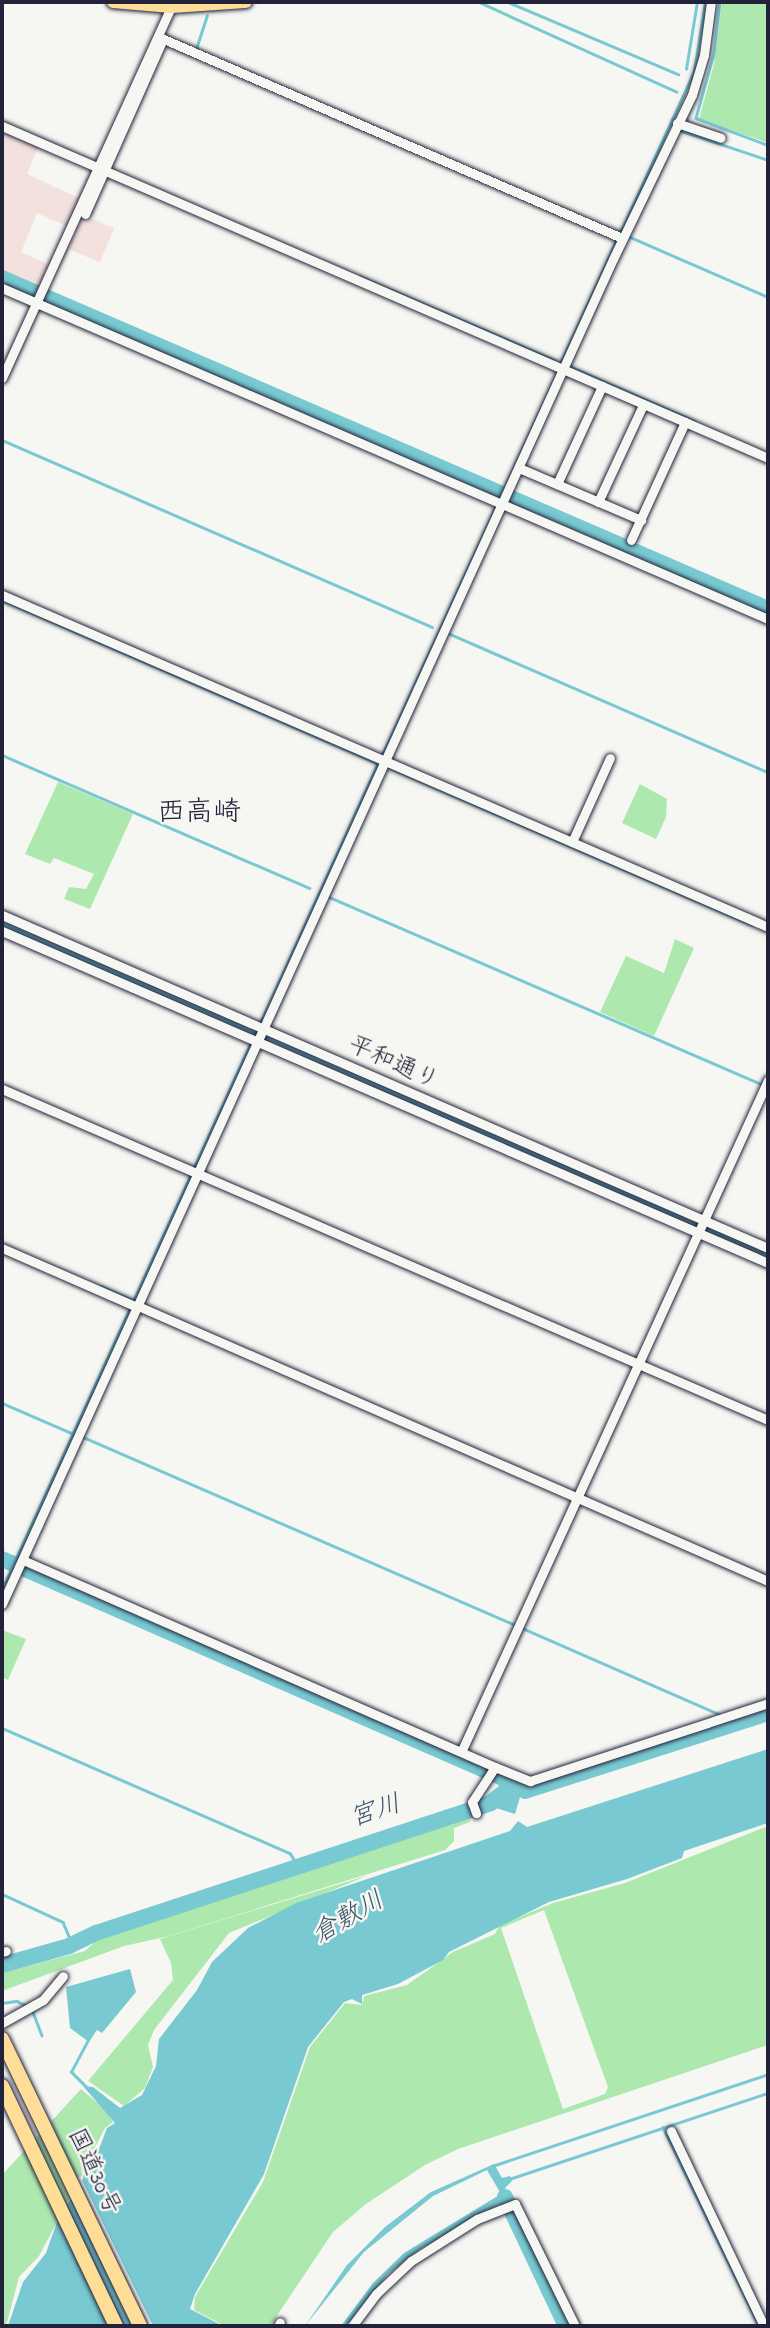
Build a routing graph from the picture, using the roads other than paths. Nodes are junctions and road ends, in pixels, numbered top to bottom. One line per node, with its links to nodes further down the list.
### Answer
1 (113, 2): 5 (main road)
2 (246, 2): 4 (main road)
3 (710, 2): 7 (street)
4 (202, 4): 5 (main road)
5 (171, 7): 6 (street)
6 (161, 38): 10 (street); 13 (street)
7 (677, 123): 9 (street); 13 (street)
8 (2, 126): 10 (street)
9 (721, 138)
10 (102, 170): 11 (street); 16 (street)
11 (88, 200): 12 (street); 15 (street)
12 (85, 214)
13 (619, 237): 16 (street)
14 (2, 288): 15 (street)
15 (39, 297): 17 (street); 24 (street)
16 (560, 368): 18 (street); 22 (street)
17 (2, 378)
18 (602, 386): 19 (street); 23 (street)
19 (643, 405): 20 (street); 25 (street)
20 (685, 422): 21 (street); 26 (street)
21 (768, 458)
22 (519, 468): 23 (street); 24 (street)
23 (557, 484): 25 (street)
24 (502, 500): 29 (street); 31 (street)
25 (598, 502): 26 (street)
26 (641, 520): 27 (street)
27 (631, 540)
28 (2, 595): 31 (street)
29 (768, 619)
30 (610, 758): 32 (street)
31 (382, 760): 32 (street); 36 (street)
32 (572, 842): 34 (street)
33 (2, 915): 36 (street, 平和通り)
34 (768, 927)
35 (2, 931): 37 (street)
36 (261, 1028): 37 (street); 41 (street, 平和通り)
37 (254, 1042): 40 (street); 41 (street)
38 (767, 1084): 41 (street)
39 (2, 1088): 40 (street)
40 (194, 1172): 45 (street); 46 (street)
41 (701, 1227): 43 (street, 平和通り); 44 (street); 46 (street)
42 (2, 1248): 45 (street)
43 (768, 1248)
44 (768, 1263)
45 (134, 1306): 48 (street); 49 (street)
46 (640, 1362): 47 (street); 48 (street)
47 (768, 1420)
48 (579, 1496): 50 (street); 53 (street)
49 (20, 1564): 51 (street); 53 (street)
50 (768, 1581)
51 (3, 1596)
52 (768, 1703): 54 (street)
53 (462, 1750): 54 (street)
54 (493, 1771): 55 (street)
55 (475, 1809)
56 (63, 1976): 57 (street)
57 (2, 2023)
58 (2, 2039): 63 (highway, 国道30号)
59 (2, 2087): 60 (highway, 国道30号)
60 (5, 2104): 62 (highway, 国道30号)
61 (671, 2131): 66 (street)
62 (116, 2326)
63 (141, 2326)
64 (352, 2326): 65 (street)
65 (575, 2326)
66 (764, 2326)

